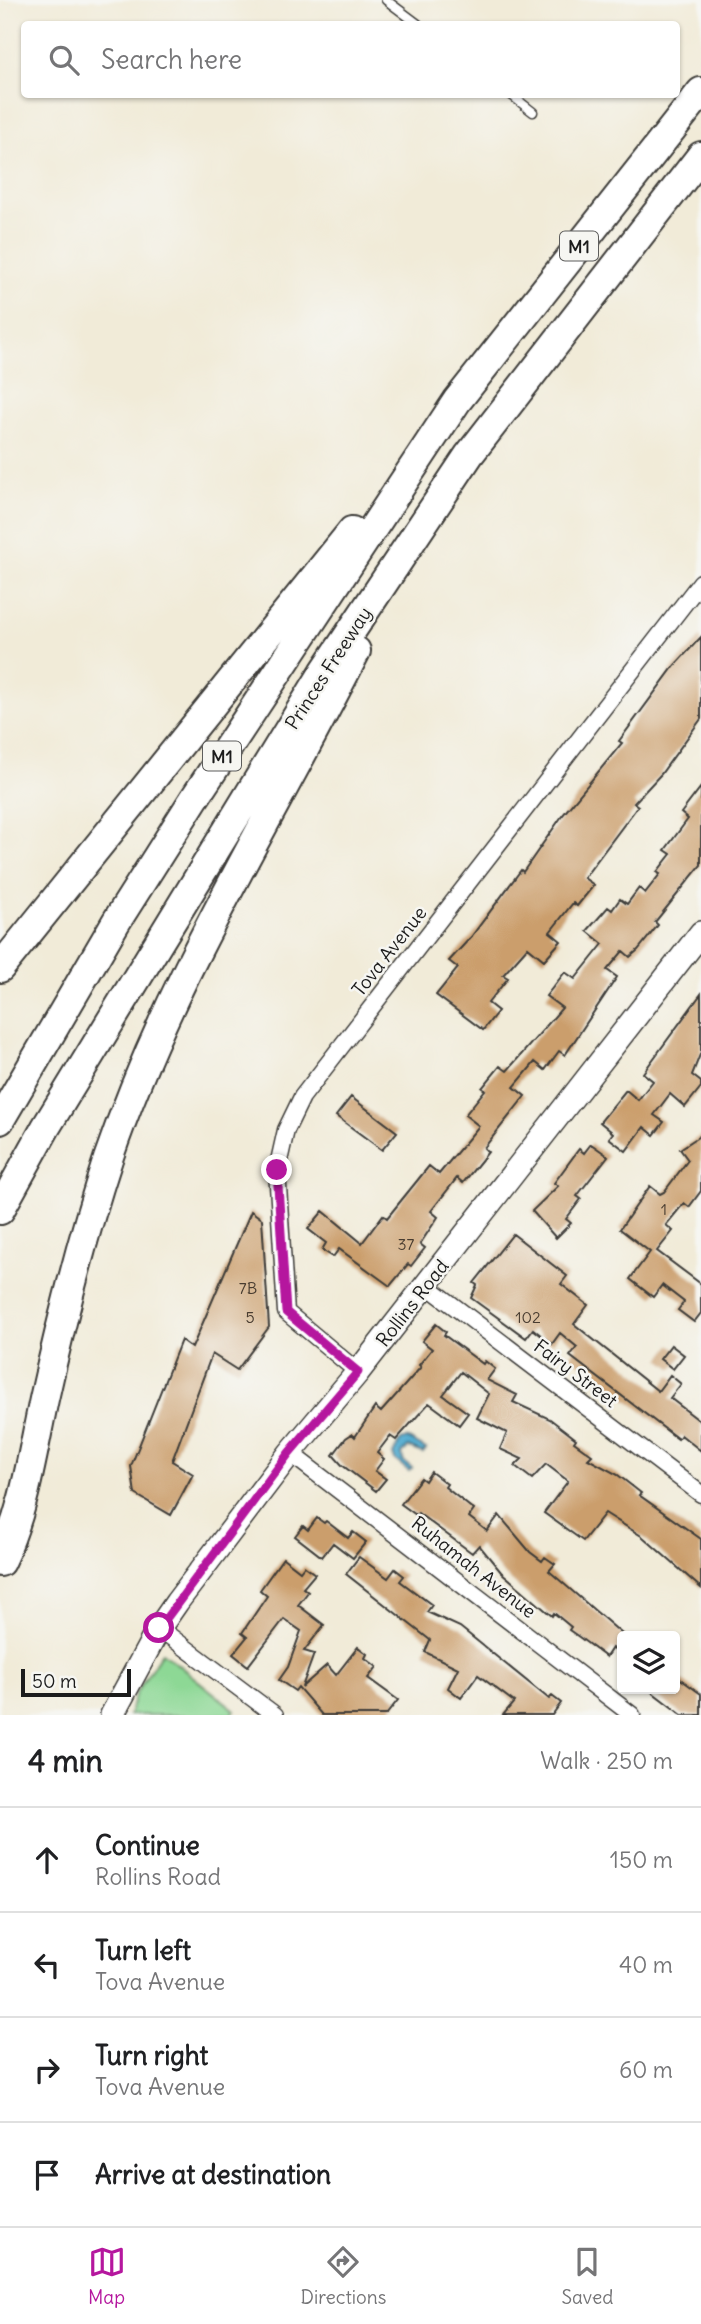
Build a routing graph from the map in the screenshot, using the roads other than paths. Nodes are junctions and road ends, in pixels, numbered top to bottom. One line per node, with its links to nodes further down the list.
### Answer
1 (386, 0): 2 (lane)
2 (414, 21)
3 (701, 92): 7 (highway, Princes Freeway / M1)
4 (515, 98): 5 (lane)
5 (533, 112)
6 (701, 156): 8 (highway, Princes Freeway / M1)
7 (457, 401): 11 (highway); 12 (highway, Princes Freeway / M1)
8 (416, 534): 13 (highway, Princes Freeway / M1); 16 (highway)
9 (701, 582): 15 (street, Tova Avenue)
10 (701, 933): 14 (street, Rollins Road)
11 (0, 968)
12 (0, 1120)
13 (0, 1210)
14 (426, 1285): 15 (street, Rollins Road); 18 (street, Fairy Street)
15 (358, 1372): 17 (street, Rollins Road)
16 (44, 1399): 19 (highway); 20 (highway)
17 (289, 1453): 21 (street, Rollins Road); 24 (street, Ruhamah Avenue)
18 (701, 1494)
19 (0, 1511)
20 (0, 1562)
21 (159, 1628): 22 (street, Rollins Road); 23 (street)
22 (112, 1715)
23 (275, 1715)
24 (632, 1715)

